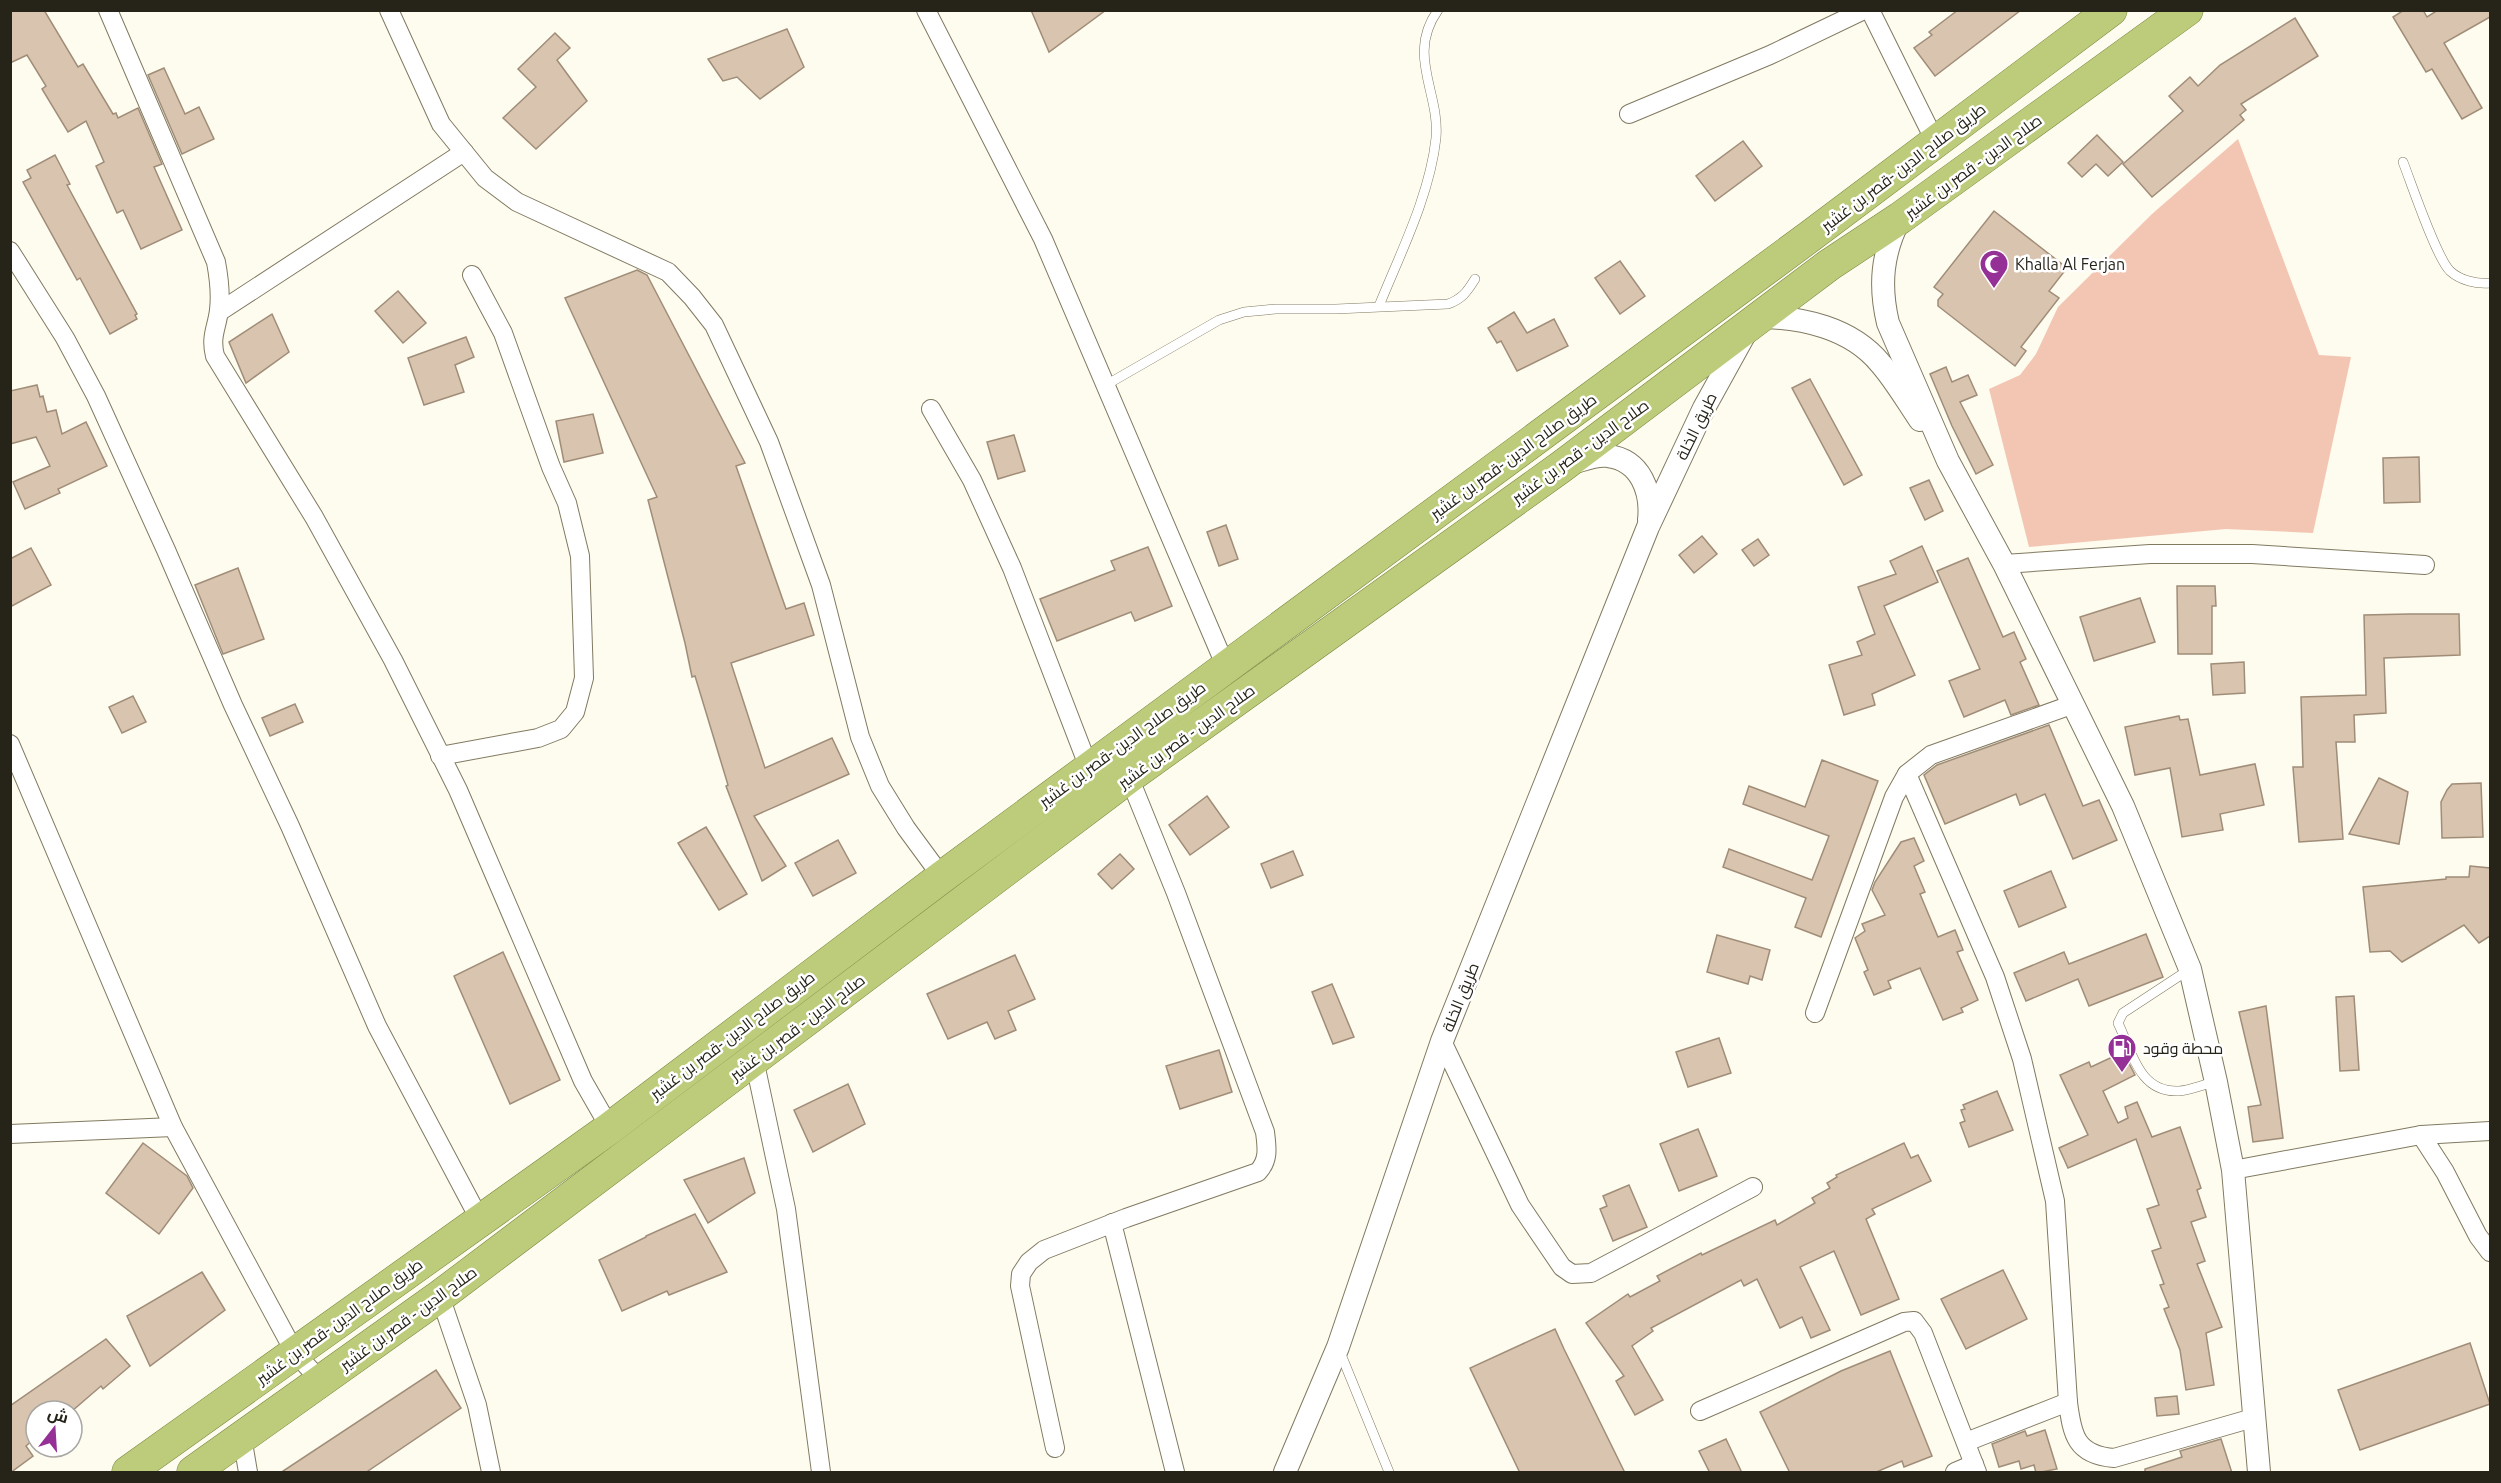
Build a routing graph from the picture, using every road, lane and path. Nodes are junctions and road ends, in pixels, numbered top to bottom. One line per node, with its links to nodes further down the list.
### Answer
1 (108, 10): 19 (street)
2 (389, 10): 11 (street)
3 (926, 10): 21 (street)
4 (1438, 10): 18 (lane)
5 (1864, 10): 9 (street)
6 (1870, 10): 10 (street)
7 (2111, 10): 10 (highway, طريق صلاح الدين -قصر بن غشير)
8 (2187, 10): 13 (highway, صلاح الدين - قصر بن غشير)
9 (1629, 114)
10 (1936, 143): 28 (highway, طريق صلاح الدين -قصر بن غشير)
11 (464, 152): 19 (street); 36 (street)
12 (2403, 162): 17 (lane)
13 (1900, 218): 20 (highway, صلاح الدين - قصر بن غشير); 23 (street)
14 (10, 251): 49 (street)
15 (472, 275): 31 (street)
16 (1475, 279): 18 (lane)
17 (2490, 283)
18 (1379, 306): 21 (lane)
19 (219, 312): 31 (street)
20 (1754, 322): 23 (street); 24 (highway, صلاح الدين - قصر بن غشير); 25 (street, طريق الخلة)
21 (1106, 385): 28 (street)
22 (931, 409): 33 (street)
23 (1948, 461): 26 (street)
24 (1561, 467): 25 (street, طريق الخلة); 35 (highway, صلاح الدين - قصر بن غشير)
25 (1648, 527): 39 (street, طريق الخلة)
26 (2004, 564): 27 (street); 29 (street)
27 (2425, 565)
28 (1226, 667): 33 (highway, طريق صلاح الدين -قصر بن غشير)
29 (2074, 704): 34 (street); 37 (street)
30 (10, 744): 32 (street)
31 (440, 756): 43 (street)
32 (15, 765): 42 (street)
33 (1089, 768): 36 (highway, طريق صلاح الدين -قصر بن غشير)
34 (1907, 774): 38 (street); 56 (street)
35 (1129, 777): 40 (highway, صلاح الدين - قصر بن غشير); 50 (street)
36 (942, 877): 43 (highway, طريق صلاح الدين -قصر بن غشير)
37 (2190, 969): 41 (street); 41 (lane)
38 (1815, 1013)
39 (1442, 1041): 48 (street); 53 (street, طريق الخلة)
40 (754, 1059): 52 (highway, صلاح الدين - قصر بن غشير); 67 (street)
41 (2216, 1082): 47 (street)
42 (173, 1127): 45 (street); 54 (street)
43 (610, 1128): 49 (highway, طريق صلاح الدين -قصر بن غشير)
44 (2490, 1131): 46 (street)
45 (10, 1134)
46 (2421, 1135): 47 (street); 51 (street)
47 (2233, 1170): 58 (street)
48 (1753, 1187)
49 (480, 1220): 54 (highway, طريق صلاح الدين -قصر بن غشير)
50 (1112, 1223): 61 (street); 68 (street)
51 (2490, 1252)
52 (440, 1296): 55 (highway, صلاح الدين - قصر بن غشير); 66 (street)
53 (1338, 1347): 69 (street, طريق الخلة); 70 (lane)
54 (295, 1353): 55 (street); 63 (highway, طريق صلاح الدين -قصر بن غشير)
55 (320, 1380): 59 (highway, صلاح الدين - قصر بن غشير)
56 (2068, 1402): 58 (street); 60 (street)
57 (1700, 1411): 60 (street)
58 (2253, 1418): 72 (street)
59 (242, 1437): 64 (highway, صلاح الدين - قصر بن غشير); 65 (street)
60 (1966, 1442): 62 (street)
61 (1055, 1448)
62 (1976, 1468): 71 (street)
63 (128, 1473)
64 (193, 1473)
65 (248, 1473)
66 (491, 1473)
67 (821, 1473)
68 (1175, 1473)
69 (1285, 1473)
70 (1389, 1473)
71 (1955, 1473)
72 (2259, 1473)

